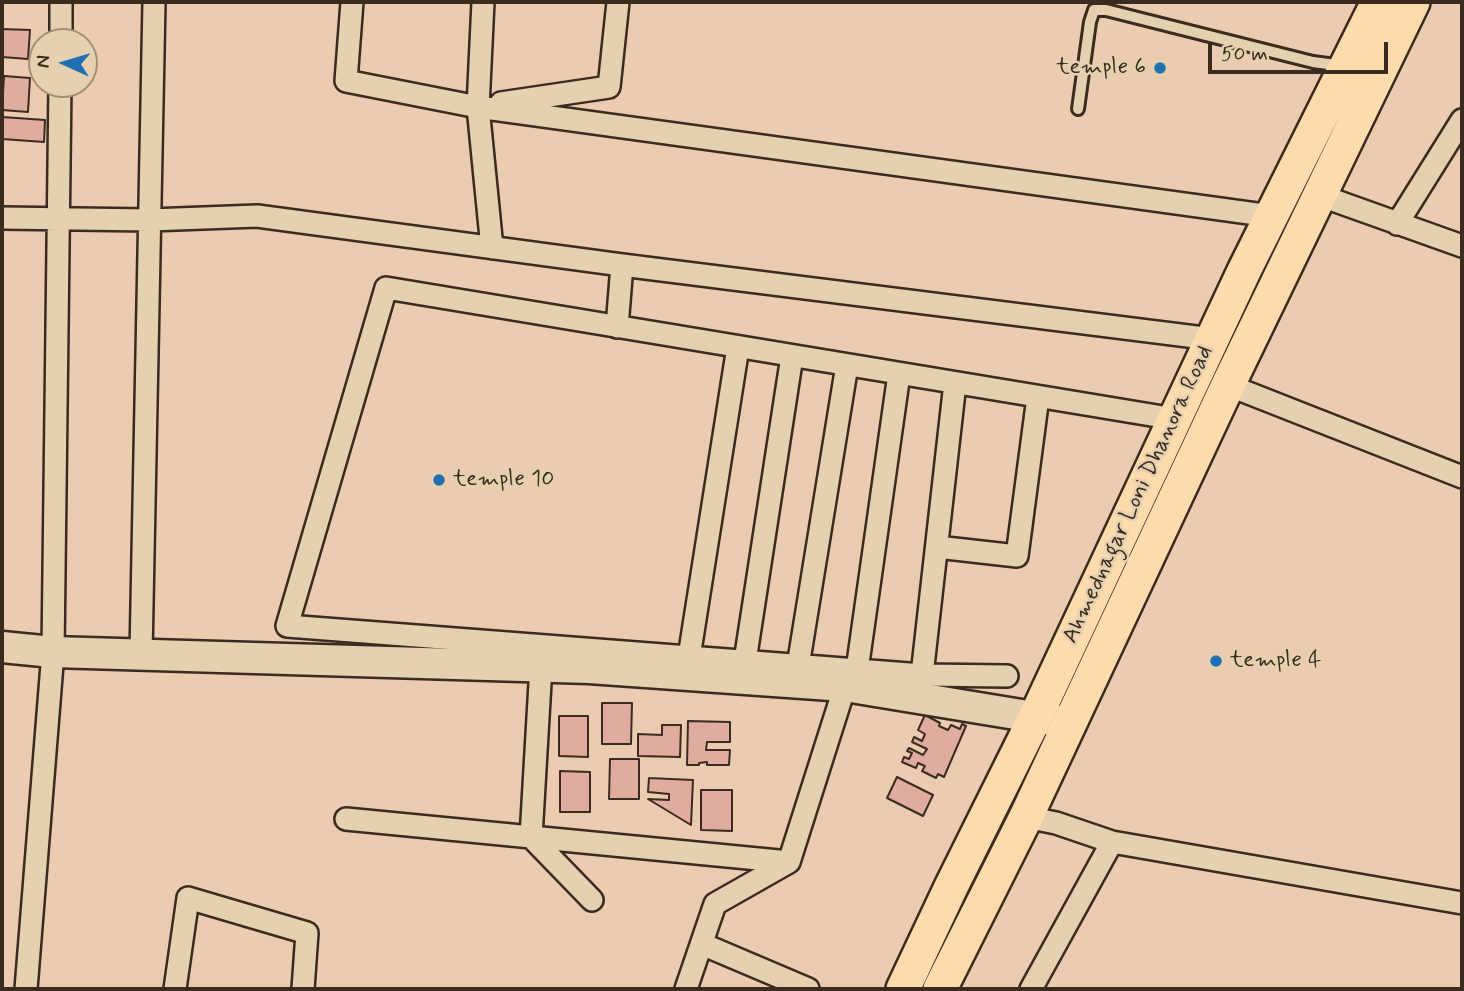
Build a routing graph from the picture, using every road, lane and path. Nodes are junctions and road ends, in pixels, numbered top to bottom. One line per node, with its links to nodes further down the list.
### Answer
1 (61, 2): 8 (street)
2 (155, 2): 18 (street)
3 (352, 2): 11 (street)
4 (484, 2): 11 (street)
5 (618, 2): 11 (street)
6 (1378, 2): 9 (main road, Ahmednagar Loni Dhanora Road)
7 (1413, 2): 14 (main road, Ahmednagar Loni Dhanora Road)
8 (61, 28)
9 (1345, 67): 12 (lane); 15 (main road, Ahmednagar Loni Dhanora Road)
10 (60, 98): 17 (street)
11 (478, 107): 15 (street); 21 (street)
12 (1078, 109)
13 (1462, 120): 19 (street)
14 (1319, 195): 19 (street); 30 (main road, Ahmednagar Loni Dhanora Road)
15 (1271, 216): 24 (main road, Ahmednagar Loni Dhanora Road)
16 (2, 218): 17 (street)
17 (58, 220): 18 (street); 36 (street)
18 (150, 220): 21 (street); 37 (street)
19 (1397, 224): 20 (street)
20 (1462, 246)
21 (492, 248): 22 (street)
22 (622, 265): 23 (street); 24 (street)
23 (617, 327): 25 (street); 38 (street)
24 (1212, 340): 32 (main road, Ahmednagar Loni Dhanora Road)
25 (738, 347): 26 (street); 38 (street)
26 (792, 356): 27 (street); 39 (street)
27 (847, 365): 28 (street); 41 (street)
28 (899, 374): 29 (street); 44 (street)
29 (956, 383): 31 (street); 34 (street)
30 (1228, 385): 33 (street); 46 (main road, Ahmednagar Loni Dhanora Road)
31 (1038, 397): 32 (street); 34 (street)
32 (1175, 419): 45 (main road, Ahmednagar Loni Dhanora Road)
33 (1462, 477)
34 (937, 547): 42 (street)
35 (2, 647): 36 (street)
36 (53, 652): 37 (street); 55 (street)
37 (141, 654): 40 (street)
38 (689, 657): 39 (street)
39 (745, 662): 41 (street)
40 (541, 666): 44 (street); 49 (street)
41 (798, 666): 44 (street)
42 (922, 675): 43 (street); 44 (street)
43 (1007, 676)
44 (851, 678): 45 (street); 51 (street)
45 (1036, 716): 46 (street); 60 (main road, Ahmednagar Loni Dhanora Road)
46 (1070, 724): 47 (main road, Ahmednagar Loni Dhanora Road)
47 (1026, 817): 50 (street); 61 (main road, Ahmednagar Loni Dhanora Road)
48 (346, 819): 49 (street)
49 (531, 837): 51 (street); 52 (street)
50 (1111, 842): 53 (street); 62 (street)
51 (789, 862): 54 (street)
52 (592, 900)
53 (1462, 903)
54 (702, 944): 58 (street); 59 (street)
55 (26, 989)
56 (175, 989): 57 (street)
57 (303, 989)
58 (686, 989)
59 (808, 989)
60 (903, 989)
61 (940, 989)
62 (1031, 989)

